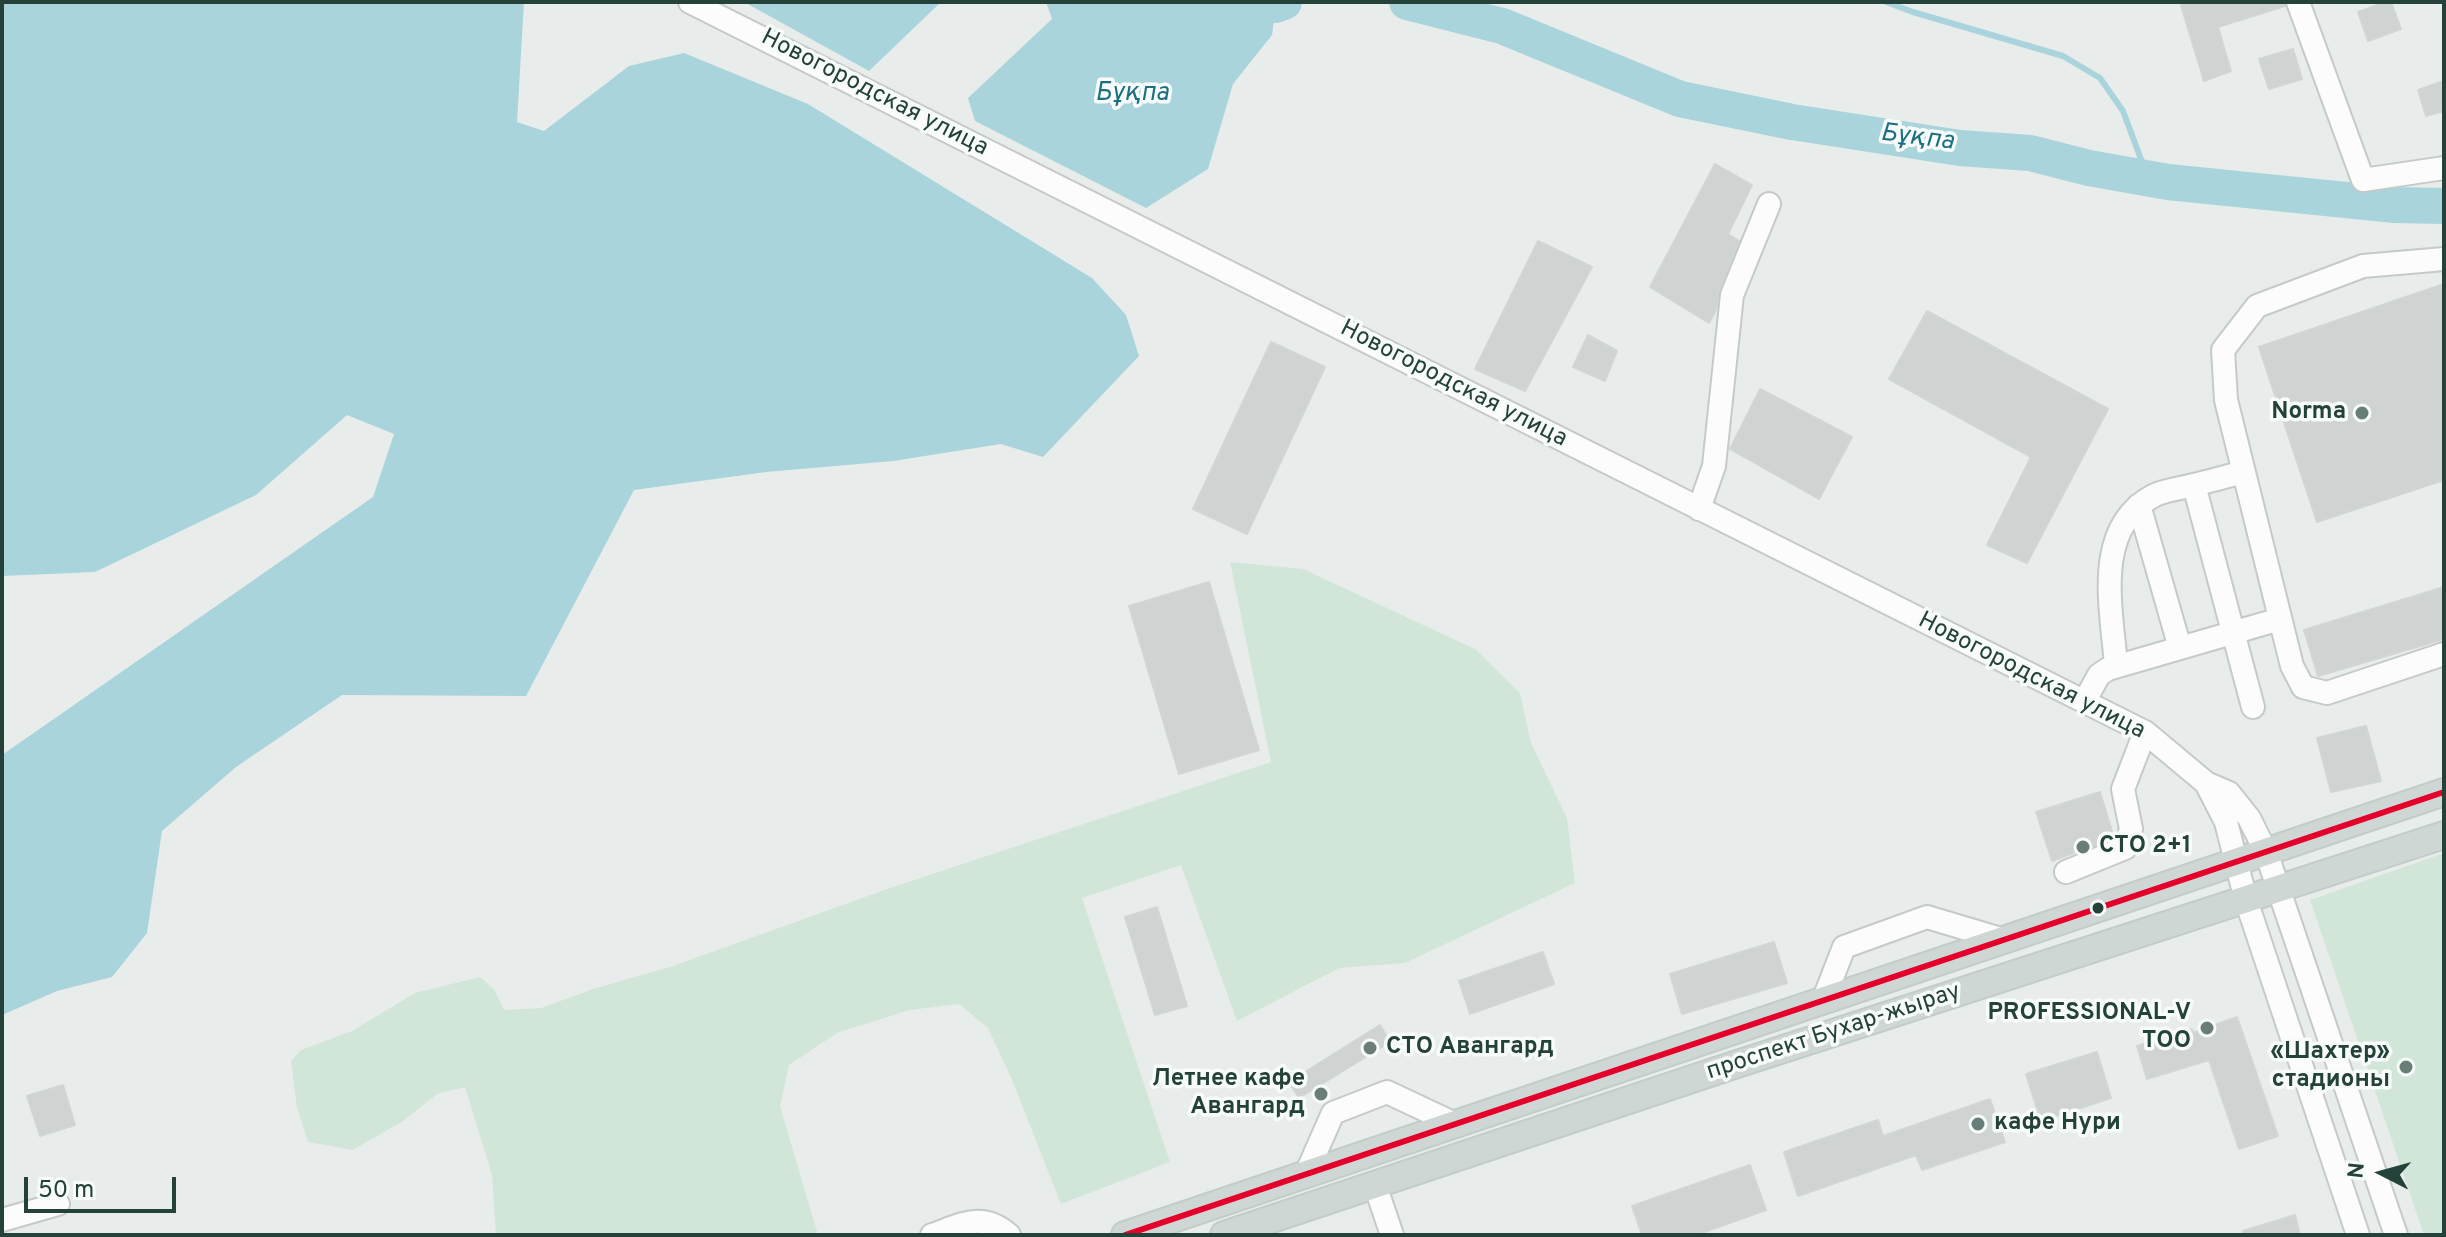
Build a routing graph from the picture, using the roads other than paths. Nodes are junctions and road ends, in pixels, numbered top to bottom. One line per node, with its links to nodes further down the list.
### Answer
1 (690, 2): 9 (street, Новогородская улица)
2 (2298, 2): 3 (street)
3 (2444, 168)
4 (1769, 204): 9 (street)
5 (2444, 259): 6 (street)
6 (2243, 472): 7 (street); 10 (street)
7 (2194, 485): 8 (street); 11 (street)
8 (2139, 505): 12 (street); 14 (street)
9 (1699, 509): 15 (street, Новогородская улица)
10 (2280, 619): 11 (street); 13 (street)
11 (2235, 632): 12 (street); 16 (street)
12 (2180, 648): 14 (street)
13 (2444, 654)
14 (2116, 666): 15 (street)
15 (2084, 702): 17 (street, Новогородская улица)
16 (2253, 707)
17 (2145, 732): 18 (street, Новогородская улица); 23 (street)
18 (2206, 783): 21 (street, Новогородская улица); 22 (street, Новогородская улица)
19 (2444, 792): 21 (main road, проспект Бухар-жырау)
20 (2444, 835): 24 (main road, проспект Бухар-жырау)
21 (2266, 852): 22 (main road, проспект Бухар-жырау); 24 (street, Новогородская улица)
22 (2237, 862): 25 (street, Новогородская улица); 26 (main road, проспект Бухар-жырау)
23 (2066, 872)
24 (2278, 888): 25 (main road, проспект Бухар-жырау); 40 (street, Новогородская улица)
25 (2246, 900): 31 (main road, проспект Бухар-жырау); 39 (street, Новогородская улица)
26 (2004, 940): 27 (main road, проспект Бухар-жырау); 27 (street)
27 (1823, 1001): 28 (main road, проспект Бухар-жырау)
28 (1455, 1124): 29 (main road, проспект Бухар-жырау); 30 (street)
29 (1366, 1154): 30 (main road, проспект Бухар-жырау); 31 (main road)
30 (1306, 1174): 36 (main road, проспект Бухар-жырау)
31 (1375, 1185): 37 (main road, проспект Бухар-жырау); 38 (street)
32 (58, 1204): 33 (street)
33 (2, 1220)
34 (932, 1235): 35 (street)
35 (1009, 1235)
36 (1125, 1235)
37 (1224, 1235)
38 (1392, 1235)
39 (2358, 1235)
40 (2396, 1235)

